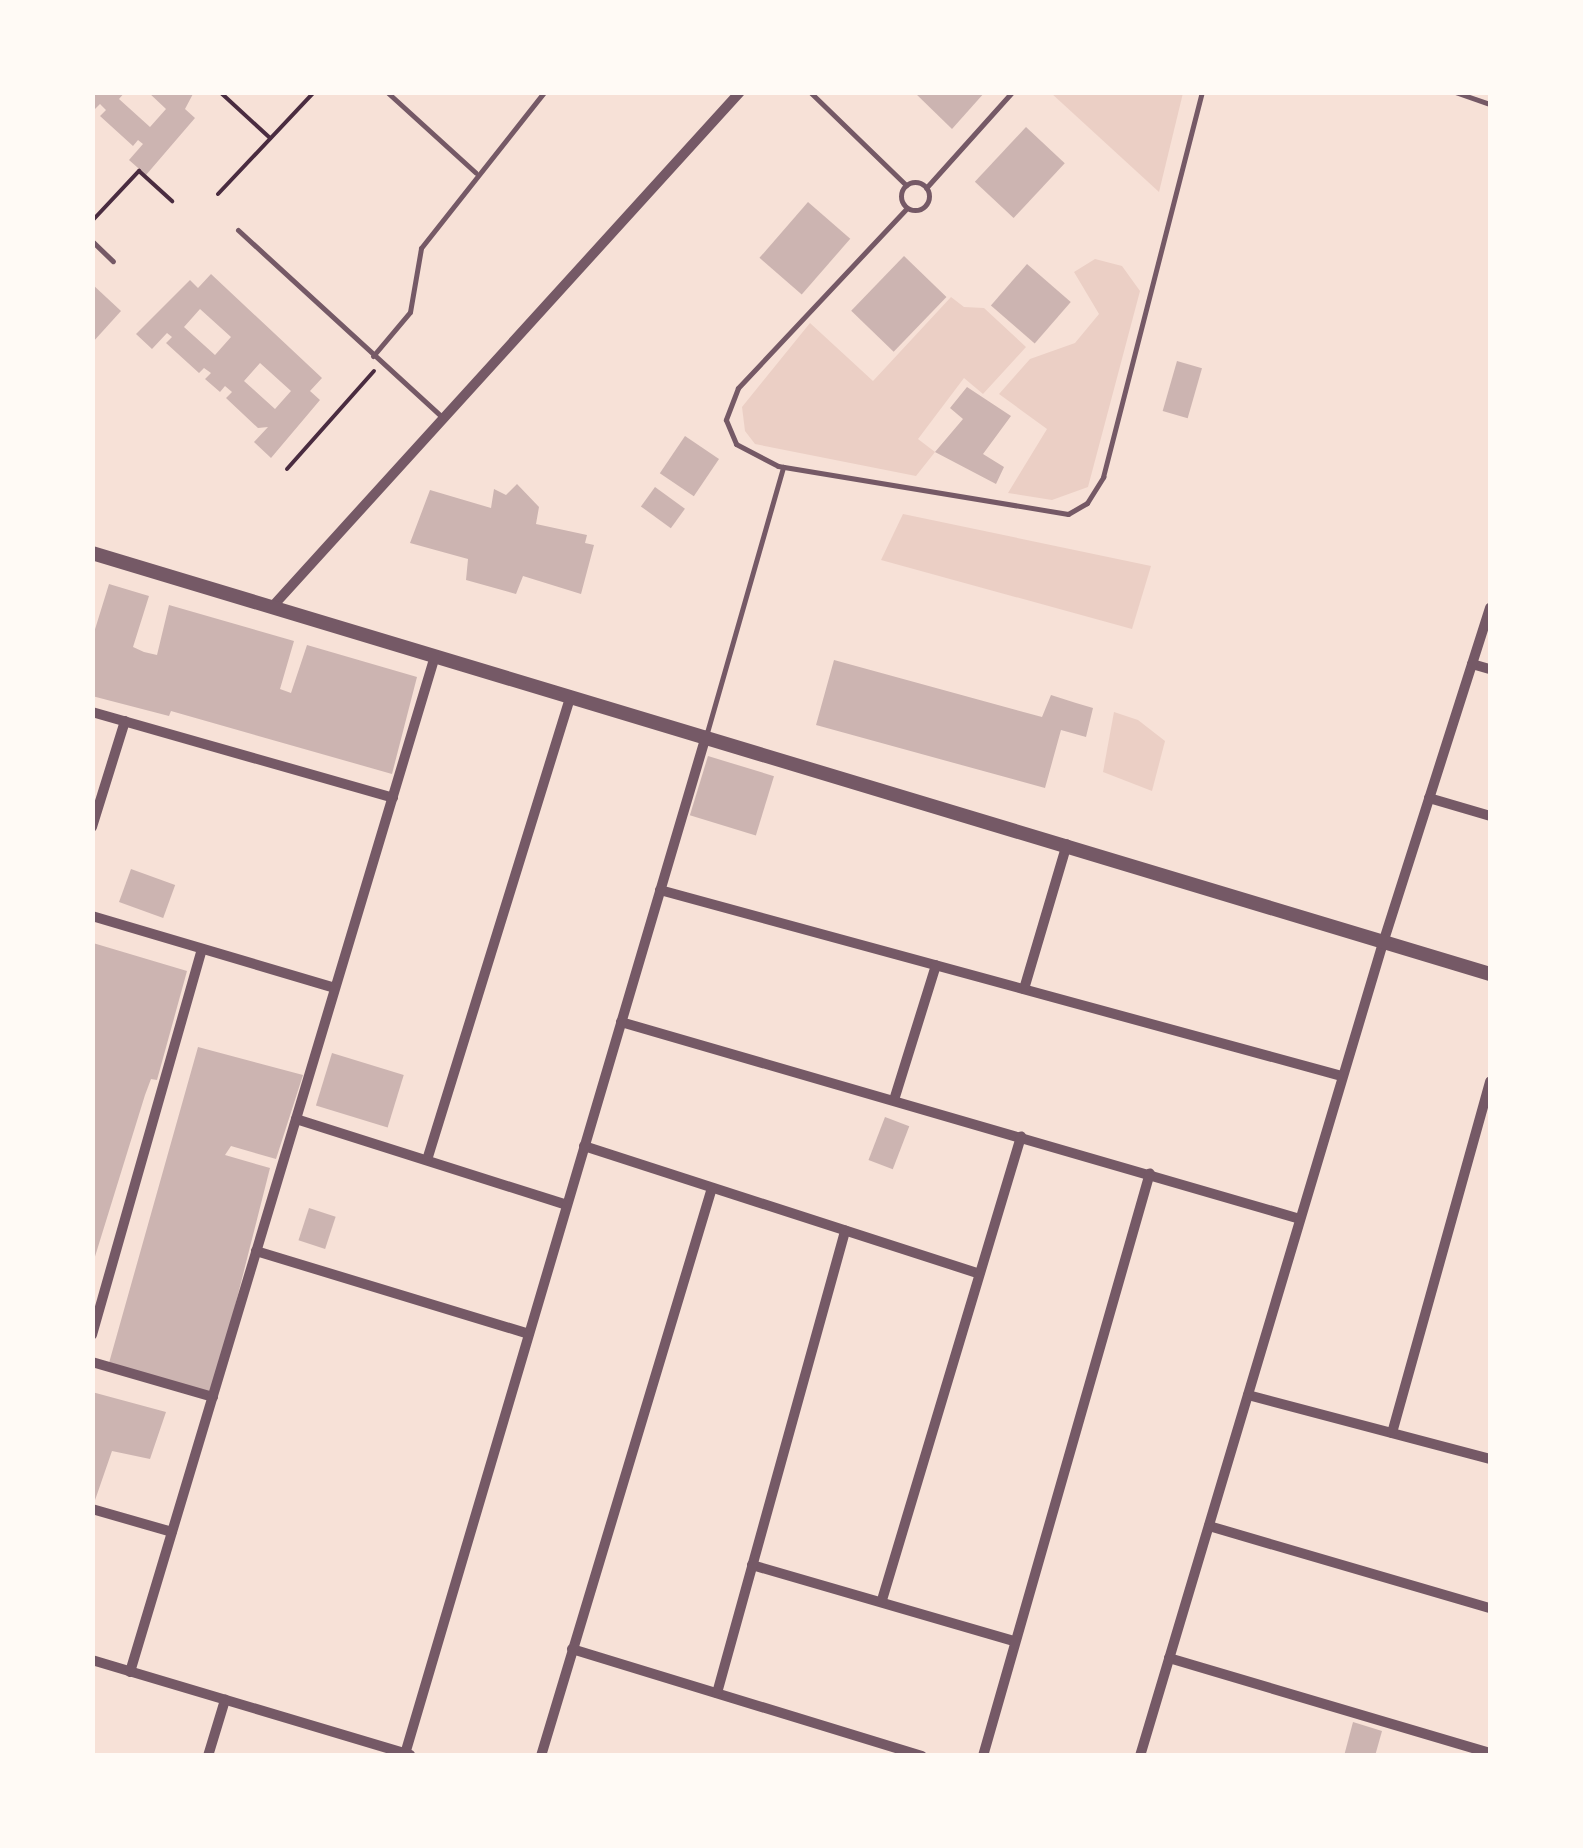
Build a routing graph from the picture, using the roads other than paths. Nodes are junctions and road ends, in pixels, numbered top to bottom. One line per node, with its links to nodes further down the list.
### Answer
1 (387, 92): 9 (lane)
2 (544, 92): 9 (lane)
3 (740, 92): 17 (street)
4 (810, 92): 10 (lane)
5 (1012, 92): 11 (lane)
6 (1202, 92): 18 (lane)
7 (1455, 92): 8 (lane)
8 (1490, 104)
9 (476, 173): 16 (lane)
10 (906, 184): 11 (lane); 12 (lane)
11 (926, 188): 12 (lane)
12 (907, 208): 18 (lane)
13 (238, 230): 16 (lane)
14 (92, 241): 15 (lane)
15 (113, 260)
16 (373, 356): 17 (lane)
17 (446, 422): 20 (street)
18 (783, 467): 28 (lane)
19 (92, 554): 20 (street)
20 (272, 607): 22 (street)
21 (1490, 608): 23 (street)
22 (435, 656): 25 (street); 29 (street)
23 (1472, 664): 24 (street); 30 (street)
24 (1490, 669)
25 (570, 696): 28 (street); 49 (street)
26 (92, 712): 27 (street)
27 (125, 721): 29 (street); 32 (street)
28 (706, 736): 33 (street); 34 (street)
29 (392, 798): 40 (street)
30 (1429, 798): 31 (street); 36 (street)
31 (1490, 816)
32 (92, 827)
33 (1067, 844): 36 (street); 41 (street)
34 (660, 890): 38 (street); 42 (street)
35 (92, 916): 37 (street)
36 (1383, 943): 39 (street); 43 (street)
37 (202, 949): 40 (street); 58 (street)
38 (936, 965): 41 (street); 45 (street)
39 (1490, 974)
40 (335, 988): 46 (street)
41 (1024, 989): 43 (street)
42 (622, 1022): 45 (street); 48 (street)
43 (1342, 1076): 53 (street)
44 (1490, 1081): 62 (street)
45 (894, 1100): 47 (street)
46 (296, 1118): 49 (street); 55 (street)
47 (1021, 1136): 50 (street); 56 (street)
48 (584, 1146): 51 (street); 52 (street)
49 (427, 1160): 52 (street)
50 (1150, 1173): 53 (street); 70 (street)
51 (712, 1188): 54 (street); 71 (street)
52 (567, 1205): 57 (street)
53 (1300, 1219): 60 (street)
54 (845, 1230): 56 (street); 67 (street)
55 (256, 1251): 57 (street); 61 (street)
56 (977, 1273): 68 (street)
57 (529, 1334): 78 (street)
58 (92, 1335)
59 (92, 1362): 61 (street)
60 (1248, 1395): 62 (street); 65 (street)
61 (212, 1396): 66 (street)
62 (1392, 1433): 63 (street)
63 (1490, 1458)
64 (92, 1509): 66 (street)
65 (1209, 1526): 69 (street); 72 (street)
66 (172, 1532): 74 (street)
67 (752, 1565): 68 (street); 75 (street)
68 (882, 1600): 70 (street)
69 (1490, 1608)
70 (1014, 1642): 82 (street)
71 (572, 1648): 75 (street); 80 (street)
72 (1170, 1658): 77 (street); 83 (street)
73 (92, 1660): 74 (street)
74 (130, 1672): 76 (street)
75 (716, 1693): 81 (street)
76 (225, 1700): 78 (street); 79 (street)
77 (1490, 1753)
78 (408, 1755)
79 (208, 1756)
80 (541, 1756)
81 (922, 1756)
82 (983, 1756)
83 (1140, 1756)

